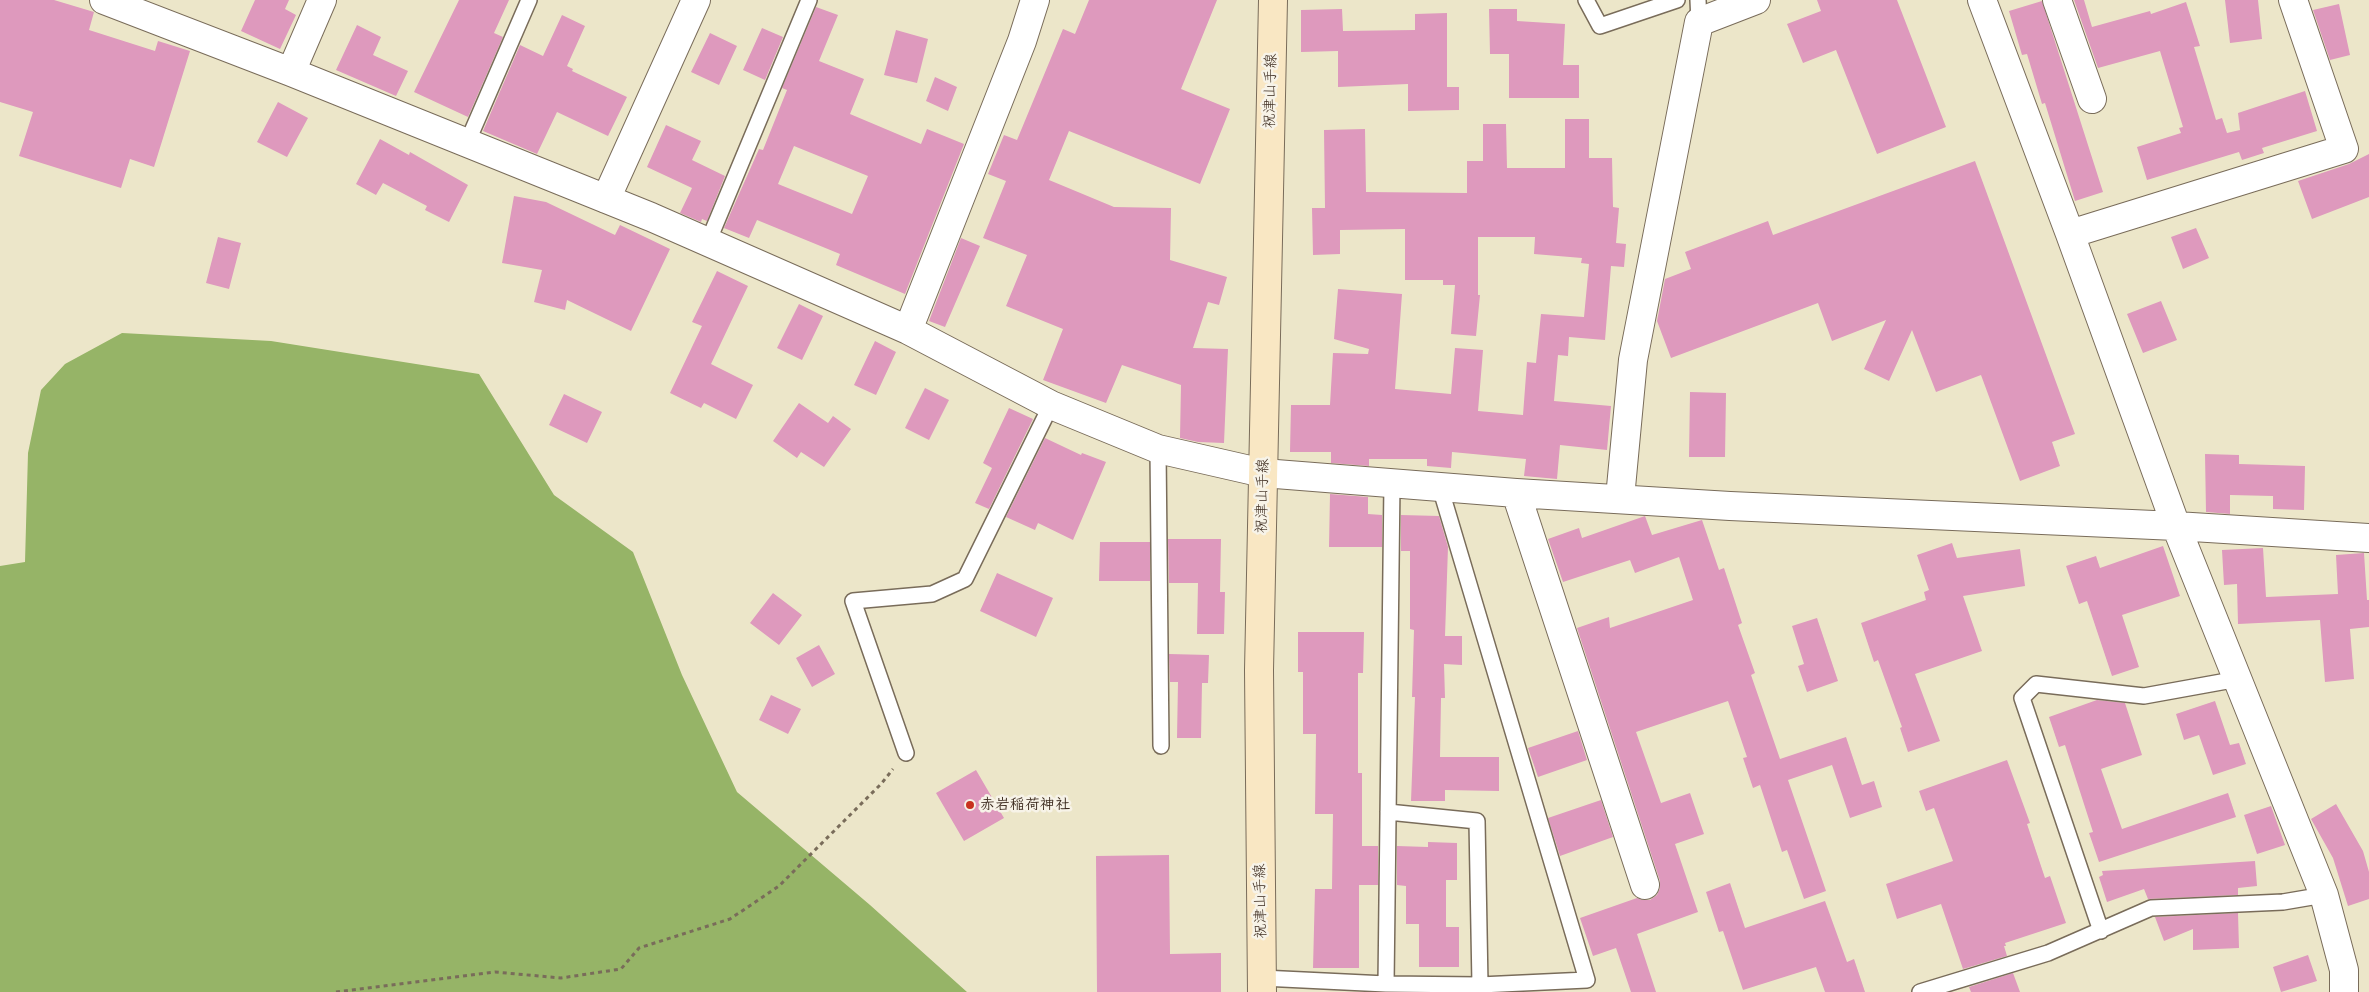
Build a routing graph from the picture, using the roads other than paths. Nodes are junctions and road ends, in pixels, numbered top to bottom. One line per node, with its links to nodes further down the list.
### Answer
1 (104, 0): 15 (street)
2 (322, 0): 15 (street)
3 (529, 0): 17 (lane)
4 (696, 0): 18 (street)
5 (809, 0): 20 (lane)
6 (1035, 0): 21 (street)
7 (1273, 0): 24 (street, 祝津山手線)
8 (1586, 0): 9 (lane)
9 (1677, 0)
10 (1756, 0): 14 (street)
11 (1982, 0): 19 (street)
12 (2057, 0): 16 (street)
13 (2294, 0): 19 (street)
14 (1698, 11): 28 (street)
15 (291, 72): 17 (street)
16 (2092, 99)
17 (468, 143): 18 (street)
18 (606, 199): 20 (street)
19 (2070, 234): 29 (street)
20 (708, 242): 21 (street)
21 (908, 330): 22 (street)
22 (1051, 405): 23 (street); 33 (lane)
23 (1158, 449): 24 (street); 32 (lane)
24 (1263, 473): 25 (street); 39 (street, 祝津山手線)
25 (1392, 483): 26 (street); 34 (lane)
26 (1440, 487): 27 (street); 41 (lane)
27 (1516, 493): 28 (street); 35 (street)
28 (1620, 498): 29 (street)
29 (2176, 526): 30 (street); 31 (street)
30 (2369, 538)
31 (2238, 679): 36 (street); 37 (lane)
32 (1161, 746)
33 (906, 753)
34 (1388, 812): 38 (lane); 40 (lane)
35 (1645, 885)
36 (2324, 896): 37 (lane); 43 (street)
37 (2101, 932): 42 (lane)
38 (1386, 984): 39 (lane); 40 (lane)
39 (1262, 985)
40 (1480, 985): 41 (lane)
41 (1517, 987)
42 (1920, 992)
43 (2344, 992)

